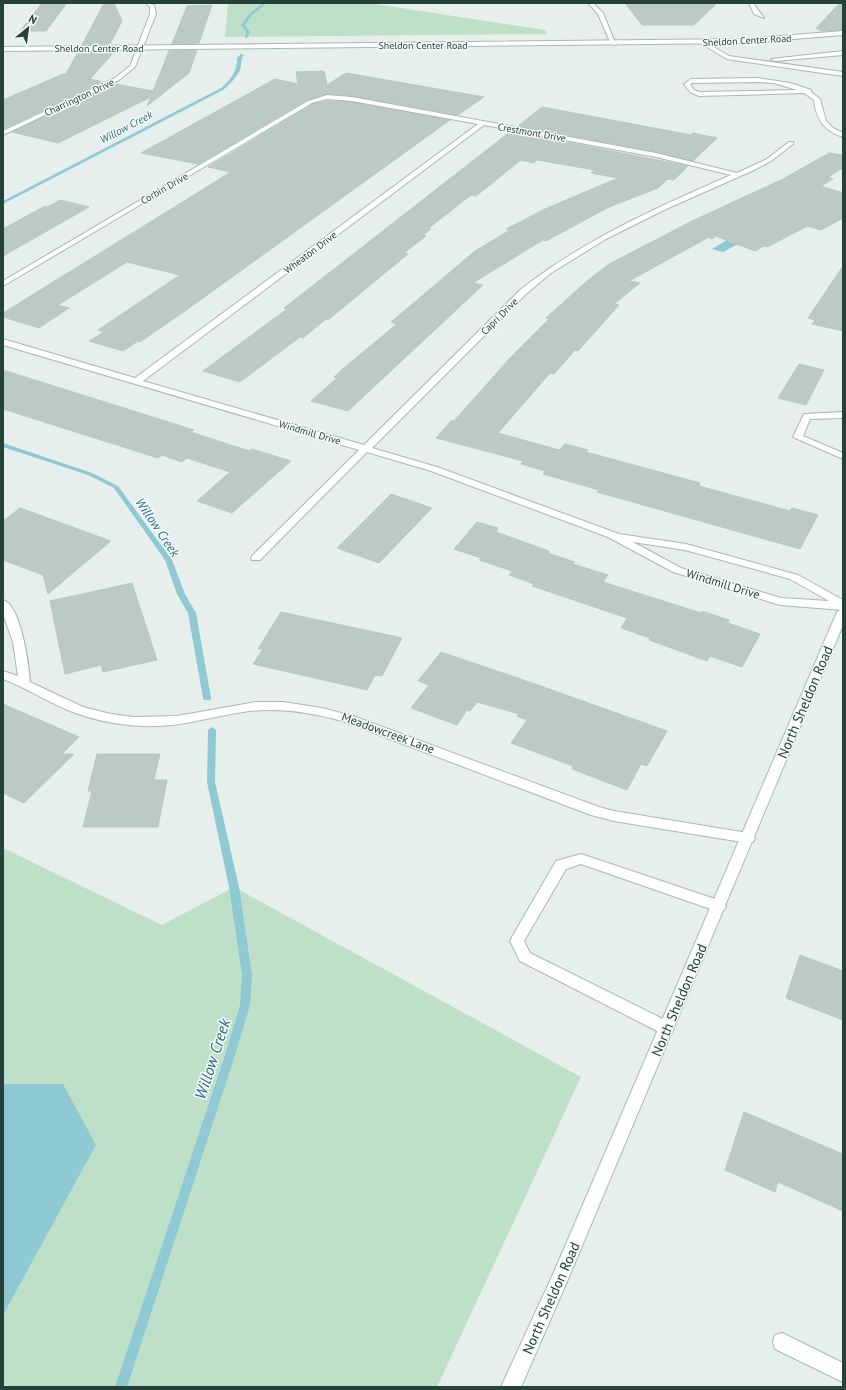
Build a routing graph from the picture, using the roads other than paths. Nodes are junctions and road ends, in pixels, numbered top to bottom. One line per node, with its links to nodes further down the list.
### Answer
1 (148, 3): 8 (street, Charrington Drive)
2 (590, 3): 7 (street)
3 (751, 3): 4 (street)
4 (762, 17)
5 (843, 33): 6 (street, Sheldon Center Road)
6 (702, 42): 7 (street, Sheldon Center Road); 11 (street)
7 (614, 44): 8 (street, Sheldon Center Road)
8 (139, 48): 9 (street, Sheldon Center Road); 16 (street, Charrington Drive)
9 (3, 49)
10 (843, 53): 11 (street)
11 (750, 61): 12 (street)
12 (843, 74)
13 (809, 91): 13 (street); 17 (street)
14 (326, 98): 15 (street, Crestmont Drive); 20 (street, Corbin Drive)
15 (483, 123): 19 (street, Crestmont Drive); 22 (street, Wheaton Drive)
16 (3, 133)
17 (843, 135)
18 (791, 144): 19 (street, Capri Drive)
19 (737, 175): 24 (street, Capri Drive)
20 (3, 284)
21 (3, 342): 22 (street, Windmill Drive)
22 (137, 381): 24 (street, Windmill Drive)
23 (843, 415): 25 (street)
24 (367, 449): 26 (street, Windmill Drive); 27 (street, Capri Drive)
25 (843, 456)
26 (612, 536): 29 (street, Windmill Drive); 29 (street, Windmill Drive)
27 (256, 558)
28 (3, 604): 32 (street)
29 (843, 605)
30 (843, 612): 33 (street, North Sheldon Road)
31 (3, 675): 32 (street, Meadowcreek Lane)
32 (24, 683): 33 (street, Meadowcreek Lane)
33 (748, 838): 34 (street, North Sheldon Road)
34 (719, 906): 35 (street, North Sheldon Road); 35 (street)
35 (666, 1028): 38 (street, North Sheldon Road)
36 (782, 1342): 37 (street)
37 (843, 1372)
38 (511, 1387)

